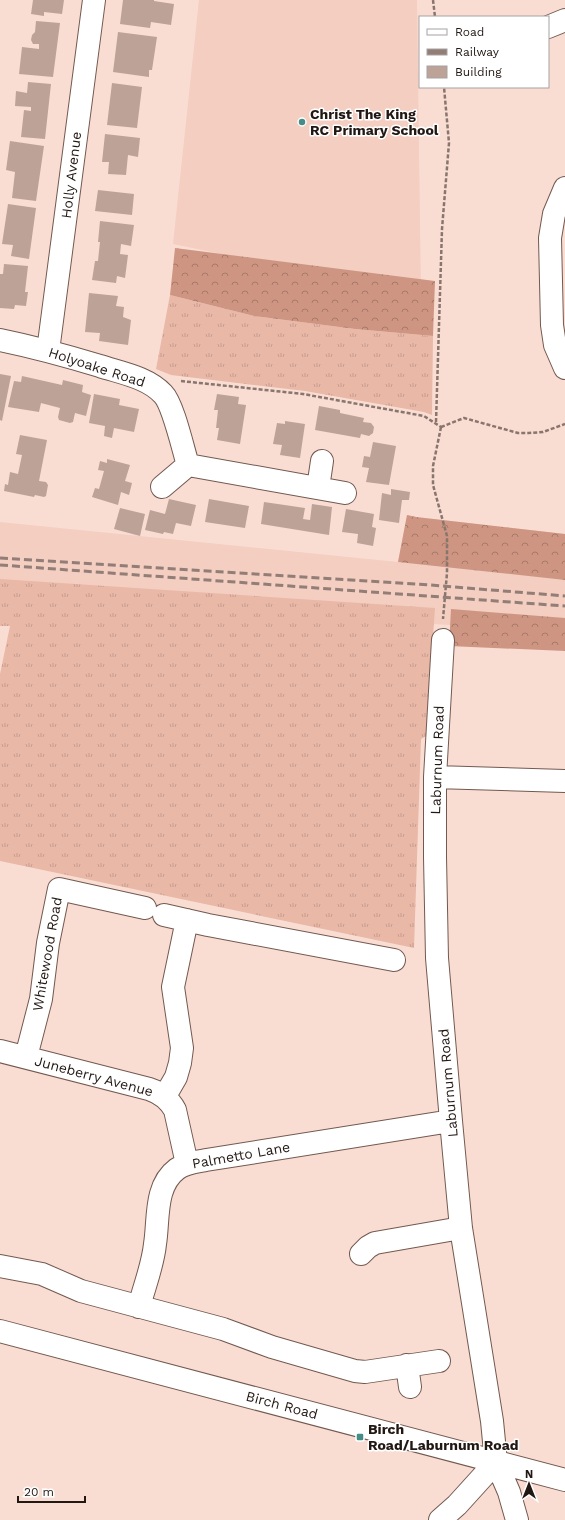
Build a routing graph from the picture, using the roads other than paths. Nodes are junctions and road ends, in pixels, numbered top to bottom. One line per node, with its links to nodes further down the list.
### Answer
1 (94, 0): 6 (street, Holly Avenue)
2 (565, 20): 3 (street)
3 (549, 27)
4 (565, 188): 7 (street)
5 (0, 340): 6 (street, Holyoake Road)
6 (48, 350): 9 (street, Holyoake Road)
7 (565, 368)
8 (322, 461): 11 (street)
9 (188, 465): 10 (street); 11 (street)
10 (162, 487)
11 (318, 488): 12 (street)
12 (345, 493)
13 (443, 640): 14 (street, Laburnum Road)
14 (435, 777): 15 (street); 21 (street, Laburnum Road)
15 (565, 781)
16 (187, 920): 17 (street, Whitewood Road); 19 (street, Whitewood Road); 20 (street)
17 (394, 960)
18 (0, 1050): 19 (street, Juneberry Avenue)
19 (26, 1057): 20 (street, Juneberry Avenue)
20 (165, 1096): 22 (street, Juneberry Avenue)
21 (451, 1121): 22 (street, Palmetto Lane); 23 (street, Laburnum Road)
22 (187, 1164): 26 (street, Palmetto Lane)
23 (461, 1228): 24 (street); 31 (street, Laburnum Road)
24 (361, 1254)
25 (0, 1266): 26 (street)
26 (139, 1307): 29 (street)
27 (0, 1331): 31 (street, Birch Road)
28 (440, 1361): 29 (street)
29 (407, 1366): 30 (street)
30 (410, 1387)
31 (496, 1462): 32 (street, Birch Road); 33 (street); 34 (street, Laburnum Road)
32 (565, 1480)
33 (440, 1520)
34 (517, 1520)

